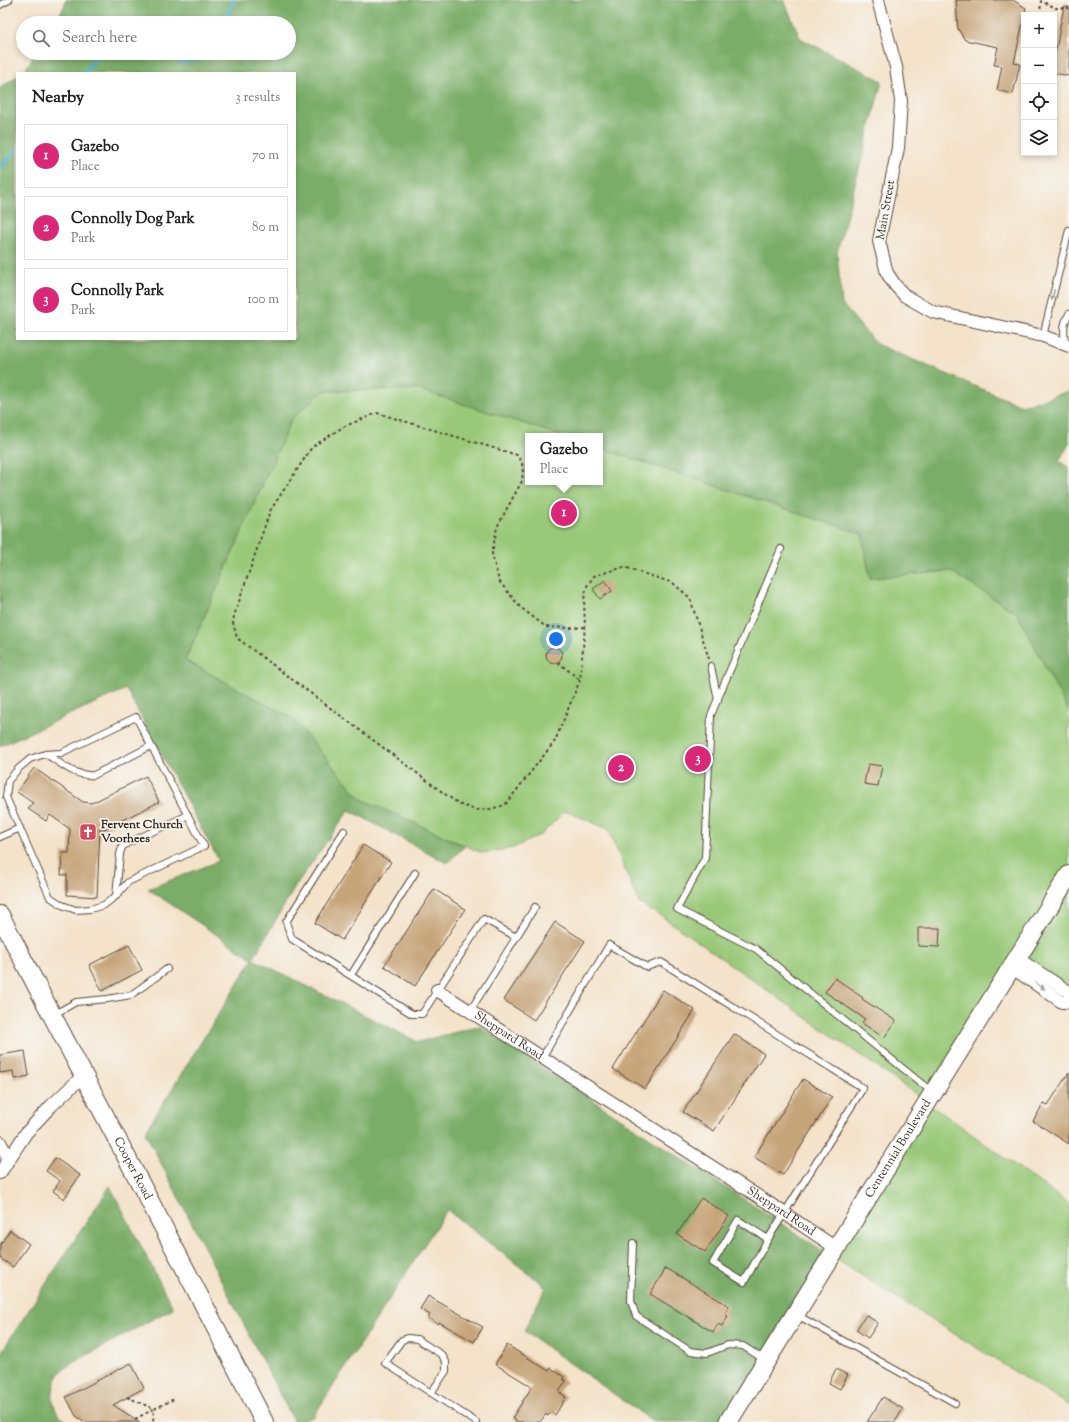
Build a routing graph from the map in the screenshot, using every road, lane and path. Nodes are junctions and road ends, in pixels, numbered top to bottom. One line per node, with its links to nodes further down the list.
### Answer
1 (9, 0): 4 (lane)
2 (878, 0): 11 (street, Main Street)
3 (1041, 0): 5 (path); 7 (path)
4 (0, 5)
5 (1056, 8): 6 (path); 8 (path)
6 (1069, 8)
7 (1040, 12)
8 (1055, 12)
9 (1069, 230): 11 (lane, one-way to 11)
10 (1069, 314): 12 (lane, Main Street)
11 (1043, 336): 12 (street, Main Street)
12 (1068, 345)
13 (781, 549): 18 (lane)
14 (584, 627): 16 (path); 17 (path); 17 (path)
15 (558, 662): 17 (path)
16 (711, 666): 18 (lane)
17 (580, 680)
18 (718, 700): 41 (lane)
19 (151, 746): 20 (lane); 20 (lane); 21 (lane)
20 (45, 754): 22 (lane)
21 (188, 815): 27 (lane); 27 (lane)
22 (20, 828): 24 (lane); 27 (lane)
23 (344, 831): 33 (lane)
24 (0, 837)
25 (415, 872): 33 (lane)
26 (1069, 875): 31 (main road, Centennial Boulevard)
27 (116, 896)
28 (535, 907): 30 (lane)
29 (0, 915): 38 (main road, Cooper Road)
30 (516, 937): 34 (lane); 37 (lane)
31 (1014, 963): 35 (street); 36 (street, one-way to 36); 41 (main road, Centennial Boulevard)
32 (167, 969): 38 (lane)
33 (351, 975): 34 (lane)
34 (437, 990): 37 (street, Sheppard Road)
35 (1069, 992)
36 (1069, 1002)
37 (470, 1011): 39 (street, Sheppard Road)
38 (52, 1015): 40 (main road, Cooper Road)
39 (542, 1058): 45 (street, Sheppard Road); 45 (lane)
40 (83, 1076): 43 (street); 58 (main road, Cooper Road)
41 (933, 1093): 48 (main road, Centennial Boulevard)
42 (0, 1142): 43 (street)
43 (9, 1158): 44 (street)
44 (0, 1173)
45 (784, 1213): 46 (lane); 48 (street, Sheppard Road)
46 (768, 1239): 46 (lane)
47 (633, 1243): 50 (lane)
48 (836, 1248): 49 (main road, Centennial Boulevard)
49 (795, 1314): 50 (main road, Centennial Boulevard); 54 (lane)
50 (766, 1360): 60 (main road, Centennial Boulevard)
51 (431, 1393): 51 (lane); 59 (lane)
52 (127, 1397): 55 (path)
53 (174, 1399): 55 (path)
54 (955, 1403)
55 (154, 1409): 56 (path); 57 (path)
56 (135, 1419)
57 (153, 1422)
58 (264, 1422)
59 (476, 1422)
60 (728, 1422)

